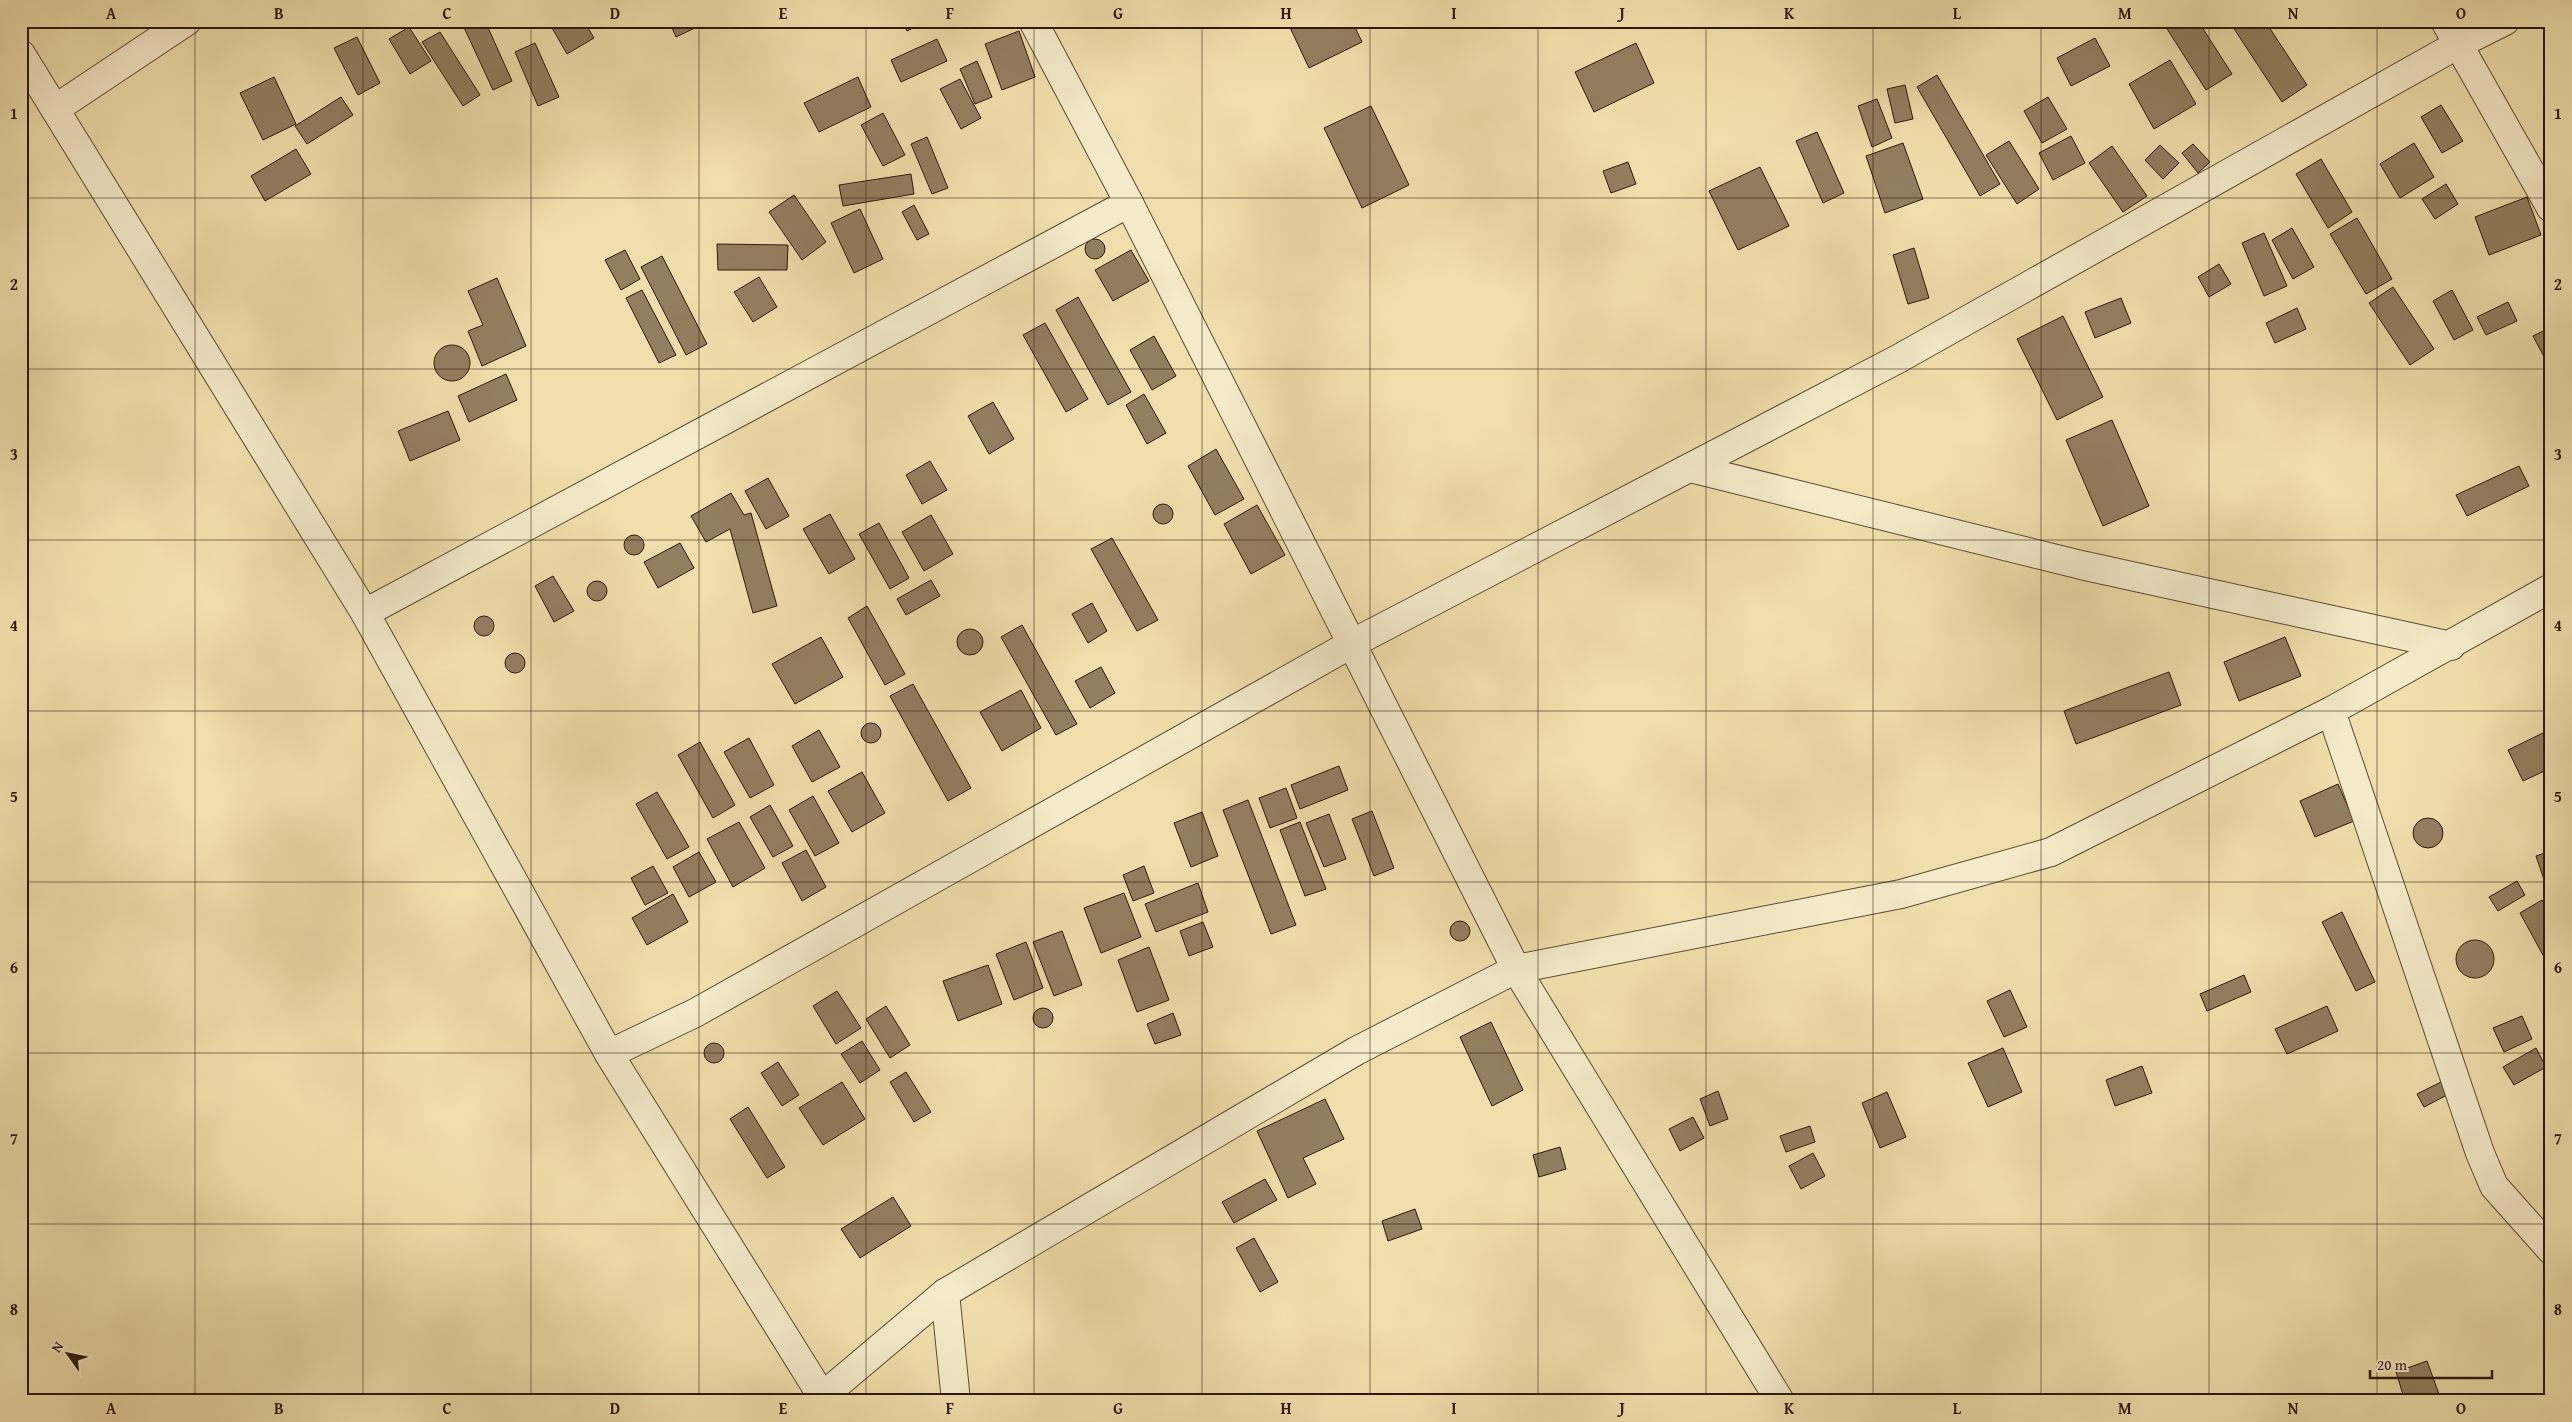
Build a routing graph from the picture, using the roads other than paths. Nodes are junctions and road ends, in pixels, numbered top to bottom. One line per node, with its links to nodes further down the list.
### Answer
1 (187, 21): 6 (street)
2 (1033, 21): 7 (street)
3 (2505, 21): 4 (street)
4 (2451, 33): 8 (street); 9 (street)
5 (21, 54): 6 (street)
6 (55, 109): 11 (street)
7 (1129, 203): 11 (street); 12 (street)
8 (2551, 208)
9 (1690, 468): 12 (street); 13 (street)
10 (2551, 588): 13 (street)
11 (365, 613): 16 (street)
12 (1353, 643): 15 (street); 16 (street)
13 (2450, 646): 14 (street)
14 (2332, 711): 15 (street); 17 (street)
15 (1516, 970): 18 (street); 21 (street)
16 (609, 1054): 19 (street)
17 (2551, 1250)
18 (945, 1293): 19 (street); 20 (street)
19 (821, 1400)
20 (956, 1401)
21 (1780, 1401)

